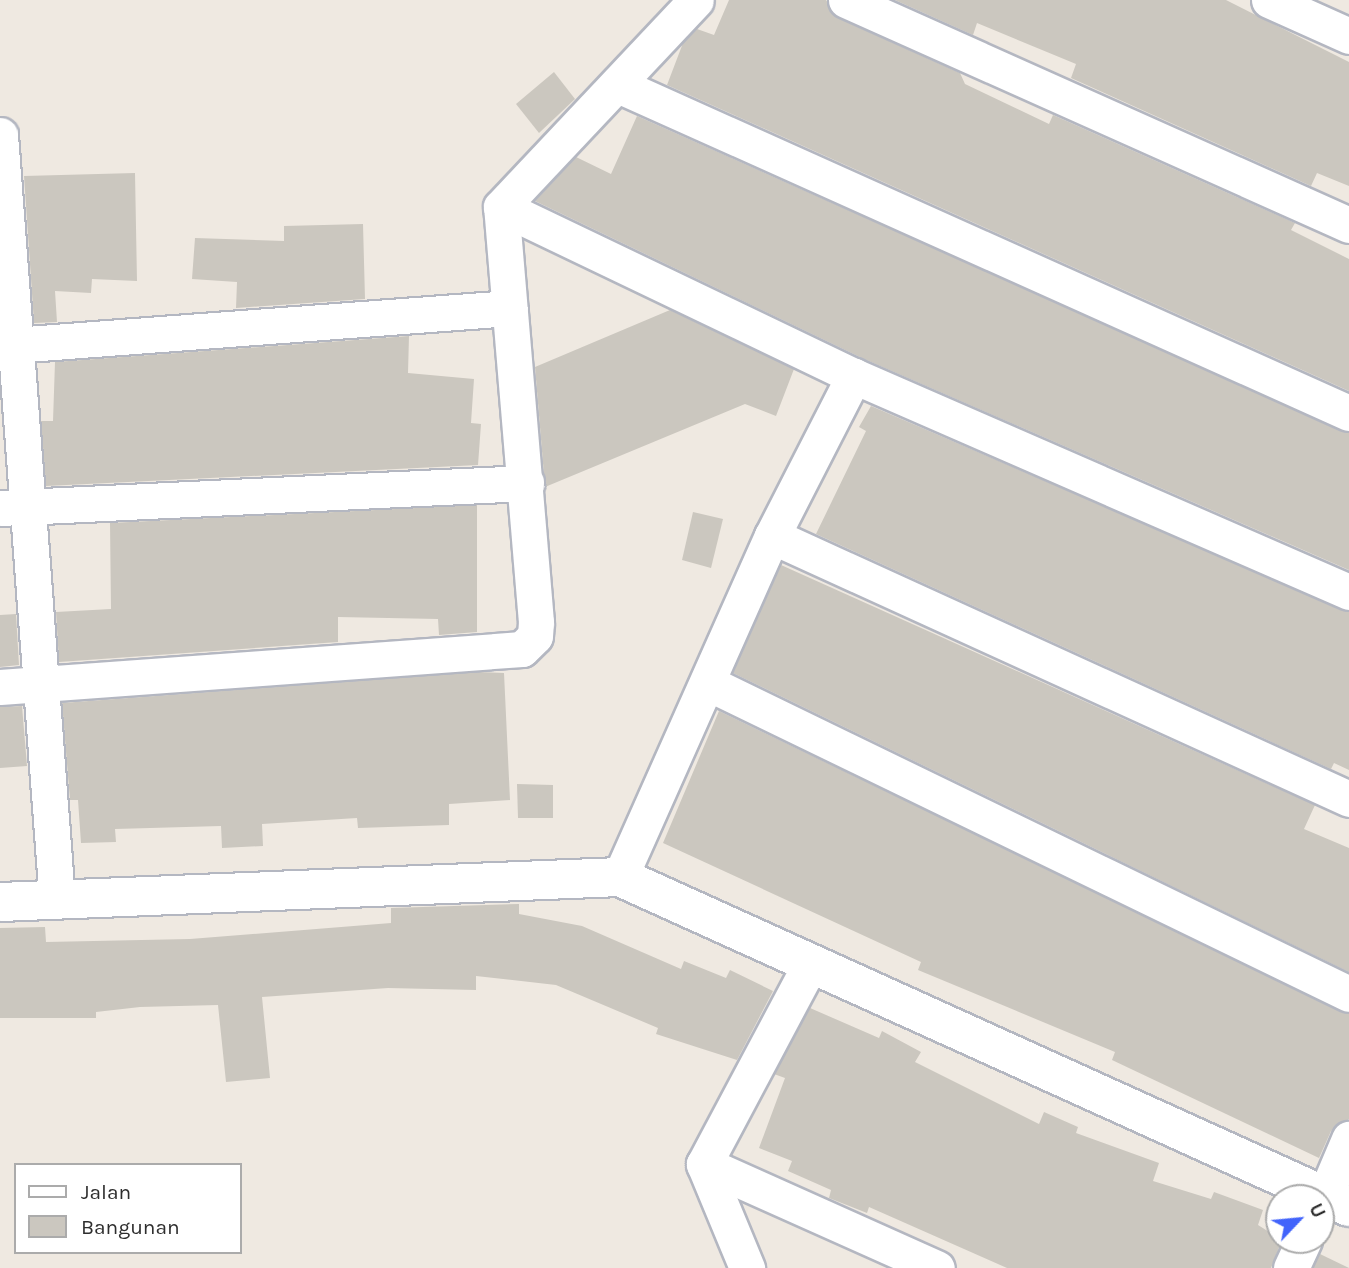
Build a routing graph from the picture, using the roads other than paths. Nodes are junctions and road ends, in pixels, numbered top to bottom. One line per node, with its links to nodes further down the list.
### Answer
1 (696, 0): 5 (street)
2 (846, 0): 9 (street)
3 (1269, 0): 4 (street)
4 (1349, 36)
5 (618, 85): 8 (street); 13 (street)
6 (0, 135): 7 (street)
7 (4, 172): 11 (street)
8 (501, 207): 10 (street); 12 (street)
9 (1349, 225)
10 (510, 308): 11 (street); 14 (street)
11 (9, 345): 15 (street)
12 (854, 376): 16 (street); 17 (street)
13 (1349, 413)
14 (526, 483): 15 (street); 19 (street)
15 (15, 507): 19 (street)
16 (772, 536): 18 (street); 21 (street)
17 (1349, 592)
18 (708, 683): 22 (street); 26 (street)
19 (42, 684): 20 (street); 23 (street)
20 (0, 687)
21 (1349, 799)
22 (620, 877): 23 (street); 25 (street)
23 (57, 900): 24 (street)
24 (0, 902)
25 (811, 963): 28 (street); 29 (street)
26 (1349, 994)
27 (1349, 1139): 30 (street)
28 (704, 1164): 31 (street); 32 (street)
29 (1291, 1184)
30 (1335, 1192)
31 (747, 1268)
32 (937, 1268)

